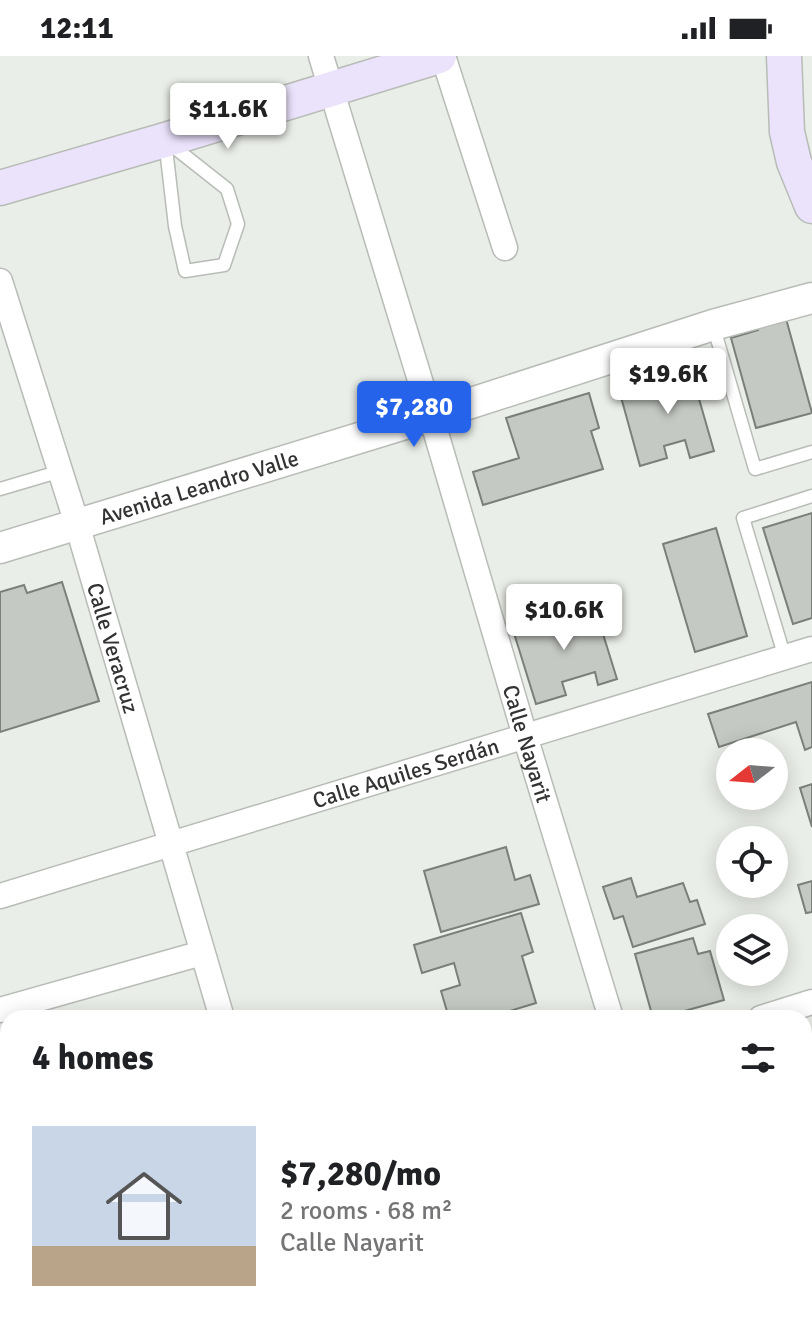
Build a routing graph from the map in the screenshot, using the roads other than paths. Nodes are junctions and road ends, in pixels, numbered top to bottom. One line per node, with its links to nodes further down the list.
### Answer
1 (321, 56): 4 (street, Calle Nayarit)
2 (441, 56): 4 (main road); 8 (street)
3 (784, 56): 7 (main road)
4 (330, 90): 5 (main road); 12 (street, Calle Nayarit)
5 (165, 140): 5 (lane); 6 (main road)
6 (0, 188)
7 (812, 206)
8 (505, 248)
9 (0, 281): 14 (street, Calle Veracruz)
10 (812, 298): 11 (street, Avenida Leandro Valle)
11 (713, 325): 12 (street, Avenida Leandro Valle); 13 (lane)
12 (431, 416): 17 (street, Avenida Leandro Valle); 21 (street, Calle Nayarit)
13 (812, 452)
14 (61, 471): 15 (lane); 17 (street, Calle Veracruz)
15 (0, 489)
16 (812, 496): 20 (lane)
17 (77, 524): 18 (street, Avenida Leandro Valle); 22 (street, Calle Veracruz)
18 (0, 548)
19 (812, 649): 20 (street, Calle Aquiles Serdán)
20 (785, 658): 21 (street, Calle Aquiles Serdán)
21 (525, 736): 22 (street, Calle Aquiles Serdán); 28 (street, Calle Nayarit)
22 (170, 845): 23 (street, Calle Aquiles Serdán); 24 (street, Calle Veracruz)
23 (0, 896)
24 (202, 953): 26 (street); 27 (street, Calle Veracruz)
25 (812, 1002): 29 (street)
26 (0, 1010)
27 (220, 1010)
28 (609, 1010)
29 (786, 1010)

